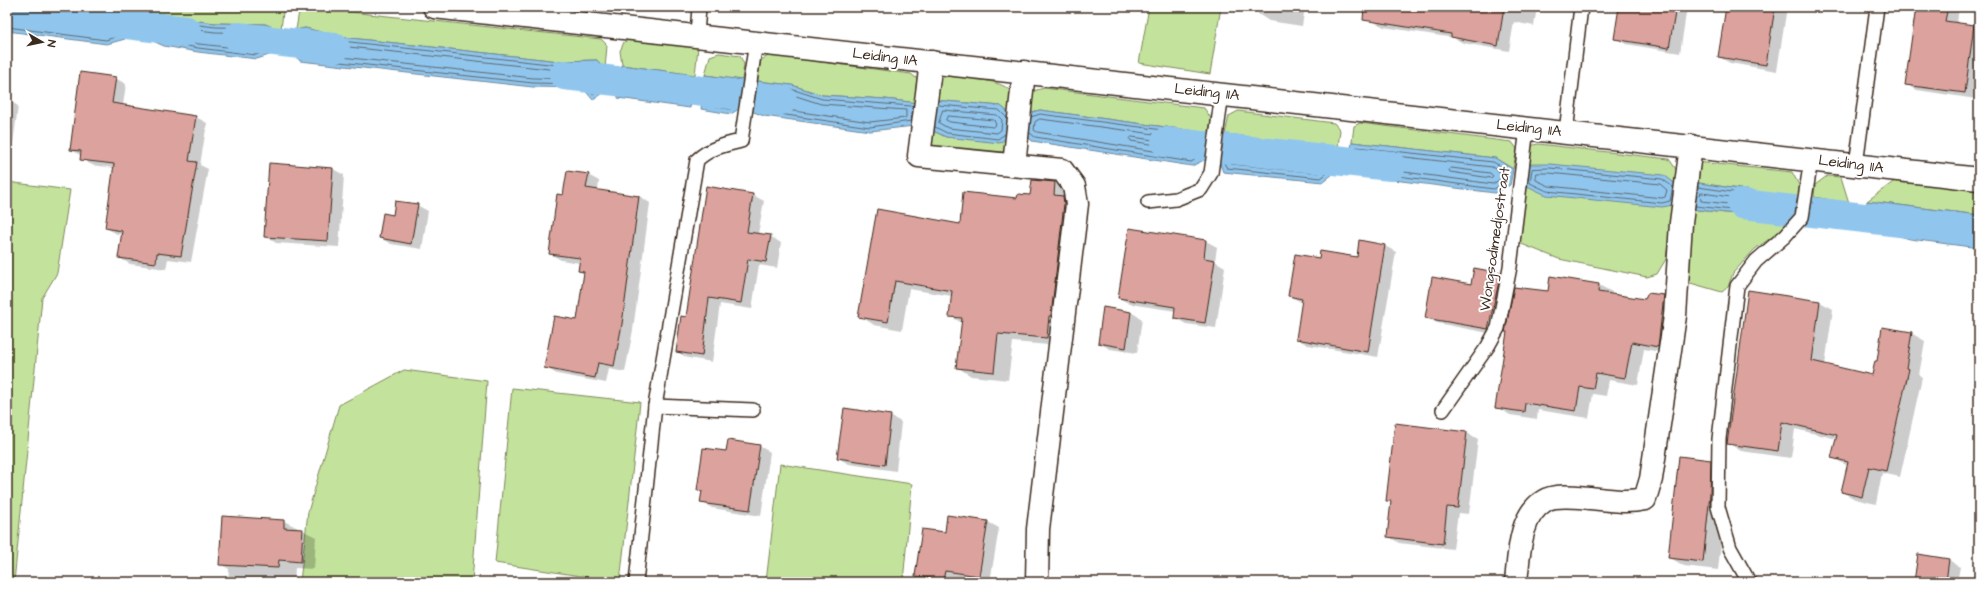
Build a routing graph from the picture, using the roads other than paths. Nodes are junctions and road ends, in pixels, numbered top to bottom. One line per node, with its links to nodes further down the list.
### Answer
1 (434, 7): 5 (street, Leiding 11A)
2 (699, 7): 5 (lane)
3 (1581, 7): 11 (lane)
4 (1877, 7): 15 (lane)
5 (697, 36): 6 (street, Leiding 11A)
6 (754, 52): 7 (street, Leiding 11A); 18 (lane)
7 (930, 72): 8 (street, Leiding 11A); 14 (street)
8 (1023, 80): 9 (street, Leiding 11A); 14 (street)
9 (1222, 94): 10 (street, Leiding 11A); 17 (lane)
10 (1527, 128): 11 (street, Leiding 11A); 20 (lane, Wongsodimedjostraat)
11 (1566, 132): 12 (street, Leiding 11A)
12 (1690, 152): 13 (street, Leiding 11A); 23 (street)
13 (1811, 160): 15 (street, Leiding 11A); 24 (lane)
14 (1014, 165): 22 (street)
15 (1856, 165): 16 (street, Leiding 11A)
16 (1979, 179)
17 (1148, 202)
18 (655, 406): 19 (lane); 21 (lane)
19 (753, 410)
20 (1443, 410)
21 (636, 582)
22 (1037, 582)
23 (1516, 582)
24 (1749, 582)

